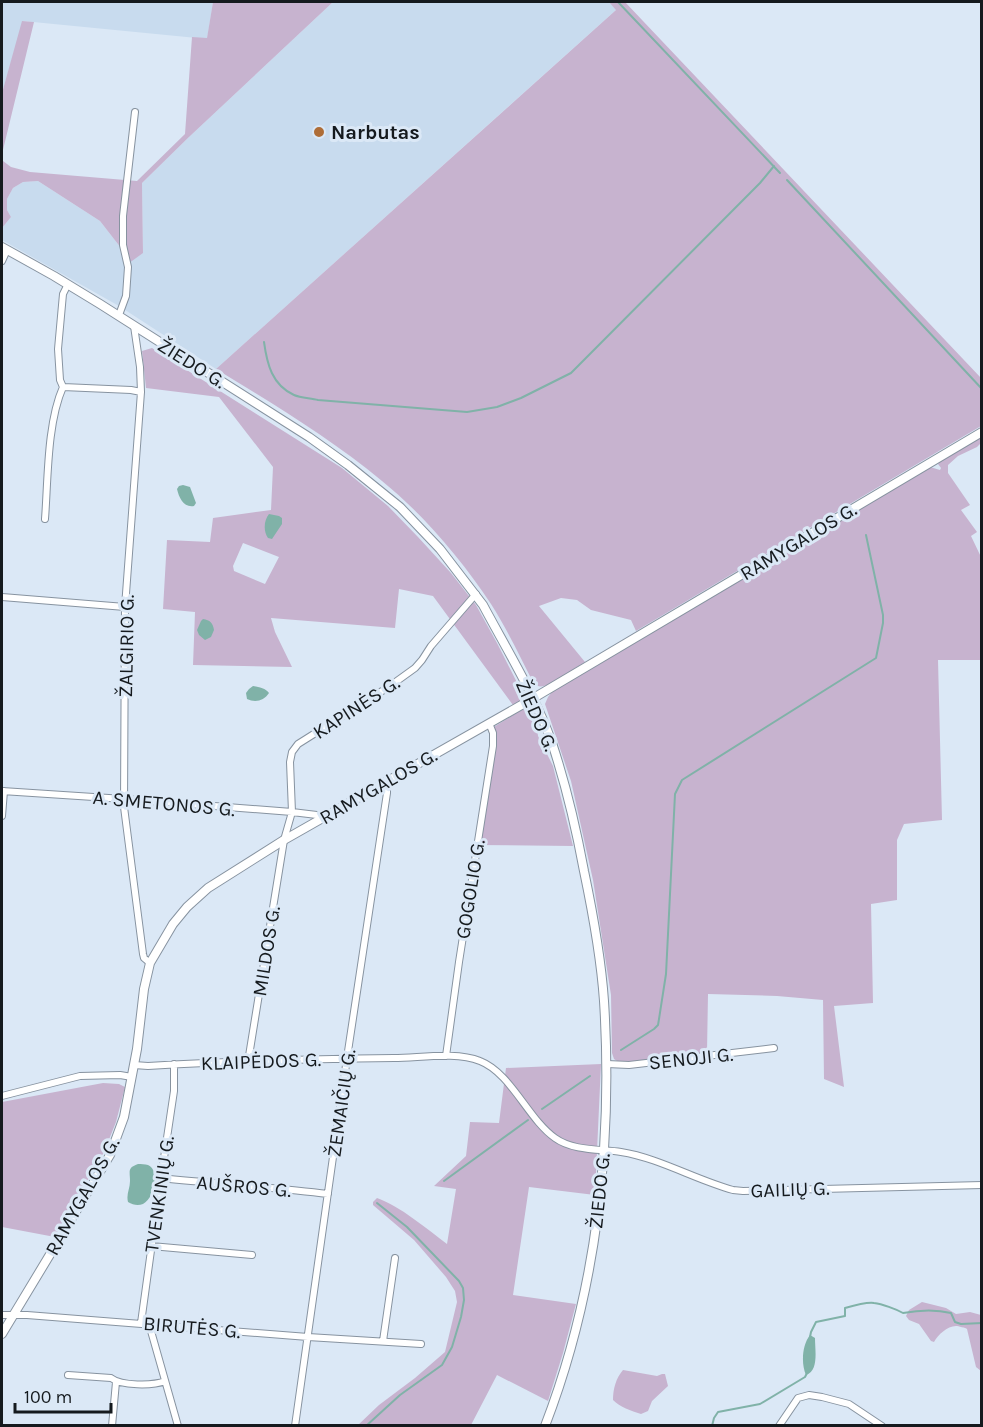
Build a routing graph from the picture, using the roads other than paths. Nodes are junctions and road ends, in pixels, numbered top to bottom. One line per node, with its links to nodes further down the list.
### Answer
1 (135, 112): 5 (street)
2 (4, 248): 3 (street); 4 (street, ŽIEDO G.)
3 (2, 261)
4 (68, 284): 5 (street, ŽIEDO G.); 7 (street)
5 (119, 315): 6 (street, ŽIEDO G.)
6 (134, 326): 8 (street, ŽALGIRIO G.); 11 (street, ŽIEDO G.)
7 (63, 387): 8 (street); 10 (street)
8 (141, 392): 13 (street, ŽALGIRIO G.)
9 (981, 432): 14 (street, RAMYGALOS G.)
10 (45, 519)
11 (476, 594): 14 (street, ŽIEDO G.); 19 (street, KAPINĖS G.)
12 (2, 597): 13 (street)
13 (125, 607): 18 (street, ŽALGIRIO G.)
14 (532, 699): 15 (street, RAMYGALOS G.); 29 (street, ŽIEDO G.)
15 (489, 723): 16 (street, RAMYGALOS G.); 25 (street, GOGOLIO G.)
16 (384, 782): 21 (street, RAMYGALOS G.); 26 (street, ŽEMAIČIŲ G.)
17 (3, 791): 18 (street, A. SMETONOS G.); 20 (street)
18 (124, 799): 19 (street, A. SMETONOS G.); 23 (street, ŽALGIRIO G.)
19 (292, 812): 21 (street, A. SMETONOS G.); 22 (street, KAPINĖS G.)
20 (2, 816)
21 (326, 816): 22 (street, RAMYGALOS G.)
22 (284, 840): 23 (street, RAMYGALOS G.); 27 (street, MILDOS G.)
23 (150, 963): 30 (street, RAMYGALOS G.)
24 (774, 1048): 29 (street, SENOJI G.)
25 (446, 1056): 26 (street, KLAIPĖDOS G.); 33 (street, KLAIPĖDOS G.)
26 (347, 1058): 27 (street, KLAIPĖDOS G.); 36 (street, ŽEMAIČIŲ G.)
27 (248, 1062): 28 (street, KLAIPĖDOS G.)
28 (174, 1064): 30 (street, KLAIPĖDOS G.); 34 (street, TVENKINIŲ G.)
29 (607, 1064): 33 (street, ŽIEDO G.)
30 (134, 1065): 31 (street, RAMYGALOS G.)
31 (132, 1077): 32 (street); 41 (street, RAMYGALOS G.)
32 (2, 1096)
33 (604, 1150): 35 (street, GAILIŲ G.); 54 (street, ŽIEDO G.)
34 (160, 1178): 36 (street, AUŠROS G.); 37 (street, TVENKINIŲ G.)
35 (981, 1185)
36 (328, 1194): 45 (street, ŽEMAIČIŲ G.)
37 (151, 1246): 38 (street); 42 (street, TVENKINIŲ G.)
38 (252, 1255)
39 (395, 1258): 46 (street)
40 (2, 1315): 41 (street, BIRUTĖS G.)
41 (13, 1316): 42 (street, BIRUTĖS G.); 44 (street, RAMYGALOS G.)
42 (141, 1323): 43 (street, BIRUTĖS G.)
43 (149, 1324): 45 (street, BIRUTĖS G.); 50 (street)
44 (2, 1334)
45 (308, 1336): 46 (street, BIRUTĖS G.); 53 (street, ŽEMAIČIŲ G.)
46 (383, 1341): 47 (street, BIRUTĖS G.)
47 (421, 1344)
48 (68, 1375): 49 (street)
49 (116, 1382): 50 (street); 51 (street)
50 (165, 1382): 52 (street)
51 (112, 1425)
52 (178, 1425)
53 (295, 1425)
54 (545, 1425)
55 (778, 1425): 56 (street)
56 (882, 1425)

